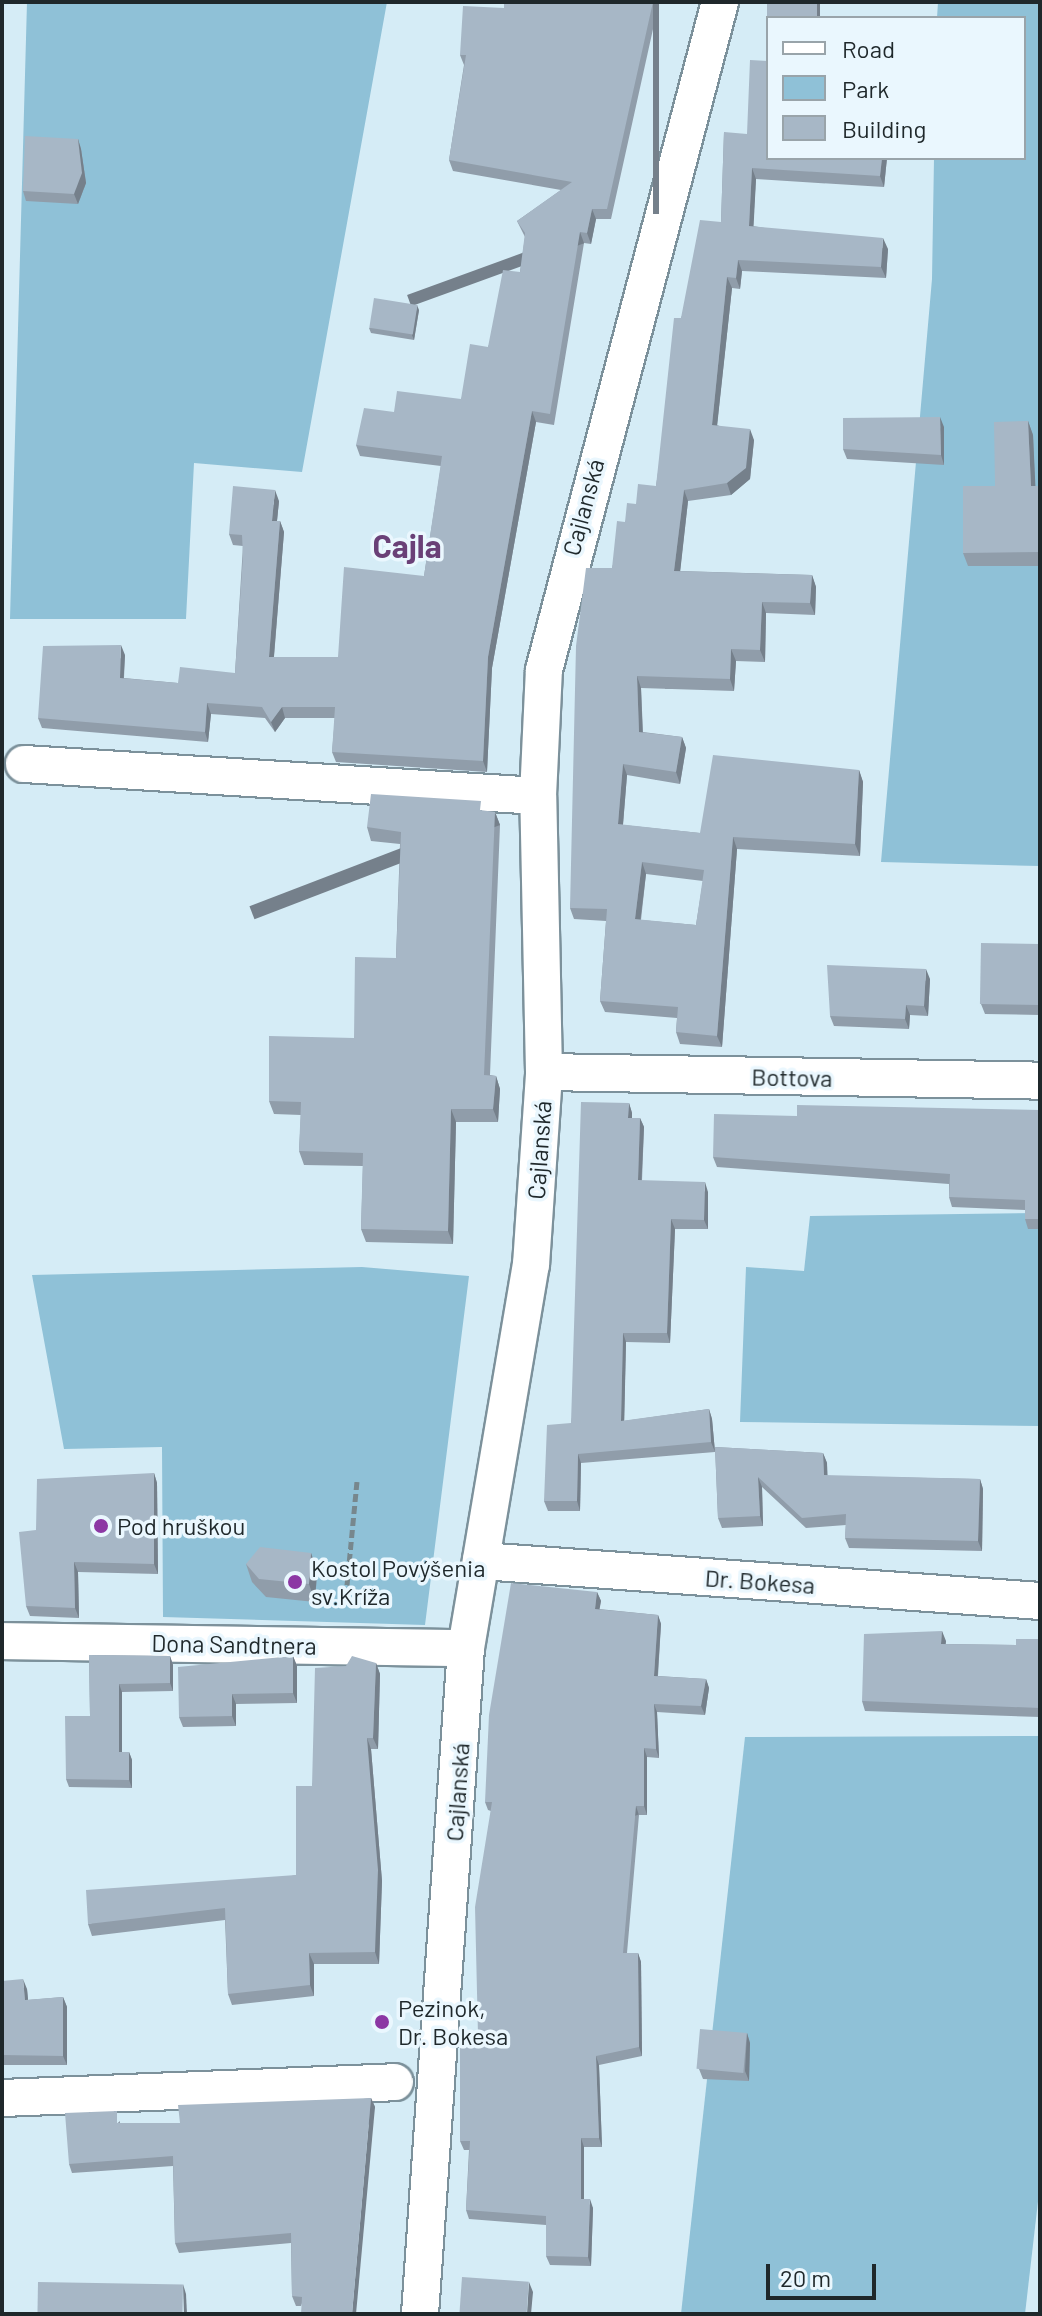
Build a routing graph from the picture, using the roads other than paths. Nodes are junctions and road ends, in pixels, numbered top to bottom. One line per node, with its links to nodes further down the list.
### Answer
1 (720, 2): 3 (street, Cajlanská)
2 (24, 764): 3 (street)
3 (538, 796): 4 (street, Cajlanská)
4 (544, 1072): 5 (street, Bottova); 6 (street, Cajlanská)
5 (1040, 1081)
6 (481, 1561): 7 (street, Dr. Bokesa); 9 (street, Cajlanská)
7 (1040, 1601)
8 (2, 1641): 9 (street, Dona Sandtnera)
9 (466, 1648): 12 (street, Cajlanská)
10 (395, 2082): 11 (street)
11 (2, 2098)
12 (420, 2314)

